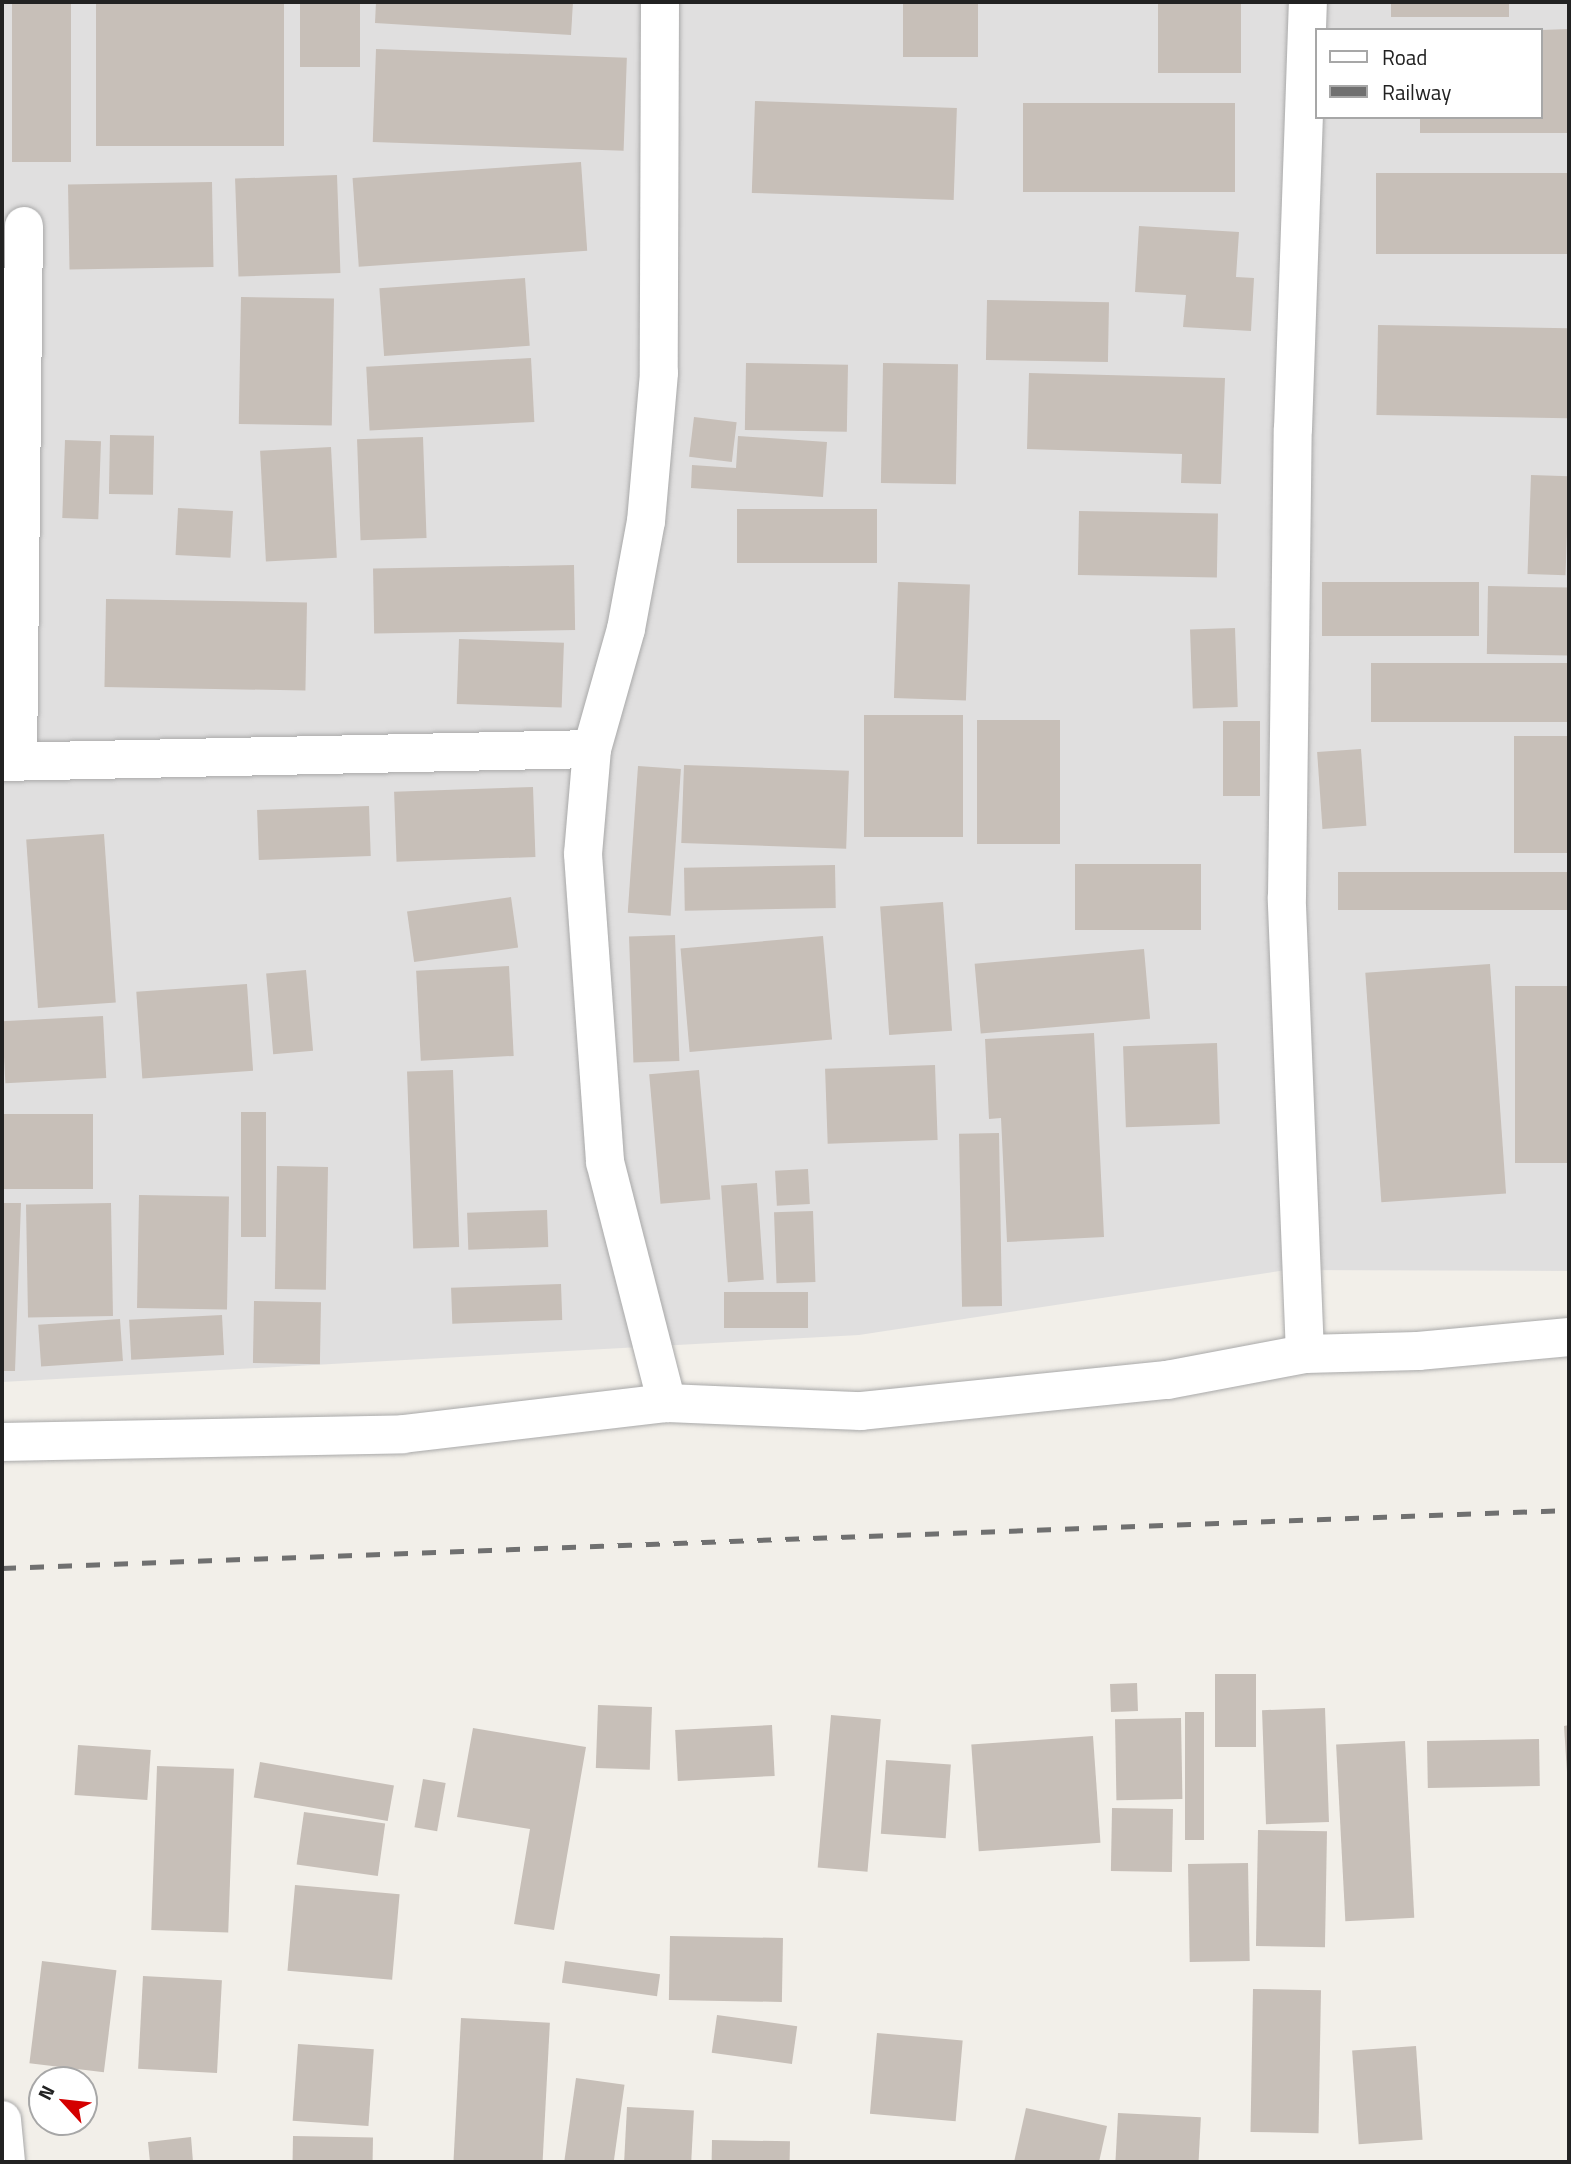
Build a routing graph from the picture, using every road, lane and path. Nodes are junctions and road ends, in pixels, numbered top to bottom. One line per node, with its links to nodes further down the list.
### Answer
1 (660, 2): 4 (street)
2 (1308, 2): 7 (street)
3 (24, 226): 5 (street)
4 (592, 749): 5 (street); 8 (street)
5 (10, 762)
6 (1569, 1337): 7 (street)
7 (1305, 1354): 8 (street)
8 (667, 1403): 9 (street)
9 (2, 1441)
10 (2, 2120): 11 (street)
11 (6, 2162)

